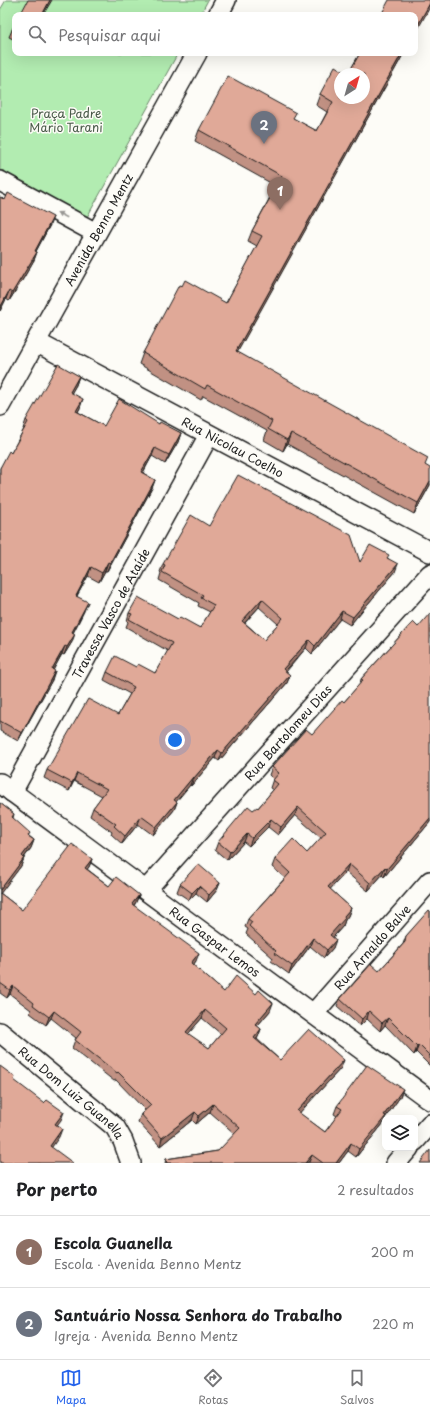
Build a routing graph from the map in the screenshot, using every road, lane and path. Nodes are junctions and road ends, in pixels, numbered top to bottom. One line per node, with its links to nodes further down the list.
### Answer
1 (226, 0): 2 (street)
2 (220, 12)
3 (195, 56): 5 (street, Avenida Benno Mentz)
4 (0, 181): 5 (street, one-way to 4)
5 (96, 233): 6 (street, Avenida Benno Mentz)
6 (36, 342): 7 (street, Avenida Benno Mentz); 8 (street, Rua Nicolau Coelho)
7 (0, 406)
8 (209, 435): 9 (street, Rua Nicolau Coelho); 11 (street, Travessa Vasco de Ataíde)
9 (430, 552)
10 (430, 574): 13 (street, Rua Bartolomeu Dias)
11 (6, 788): 13 (street, Rua Gaspar Lemos)
12 (430, 881): 14 (street, Rua Arnaldo Balve)
13 (146, 890): 14 (street, Rua Gaspar Lemos)
14 (314, 1013): 16 (street, Rua Gaspar Lemos)
15 (0, 1032): 20 (street, Rua Dom Luiz Guanella)
16 (430, 1100)
17 (430, 1124): 18 (street)
18 (418, 1138)
19 (406, 1151): 21 (street)
20 (128, 1161)
21 (396, 1163)

